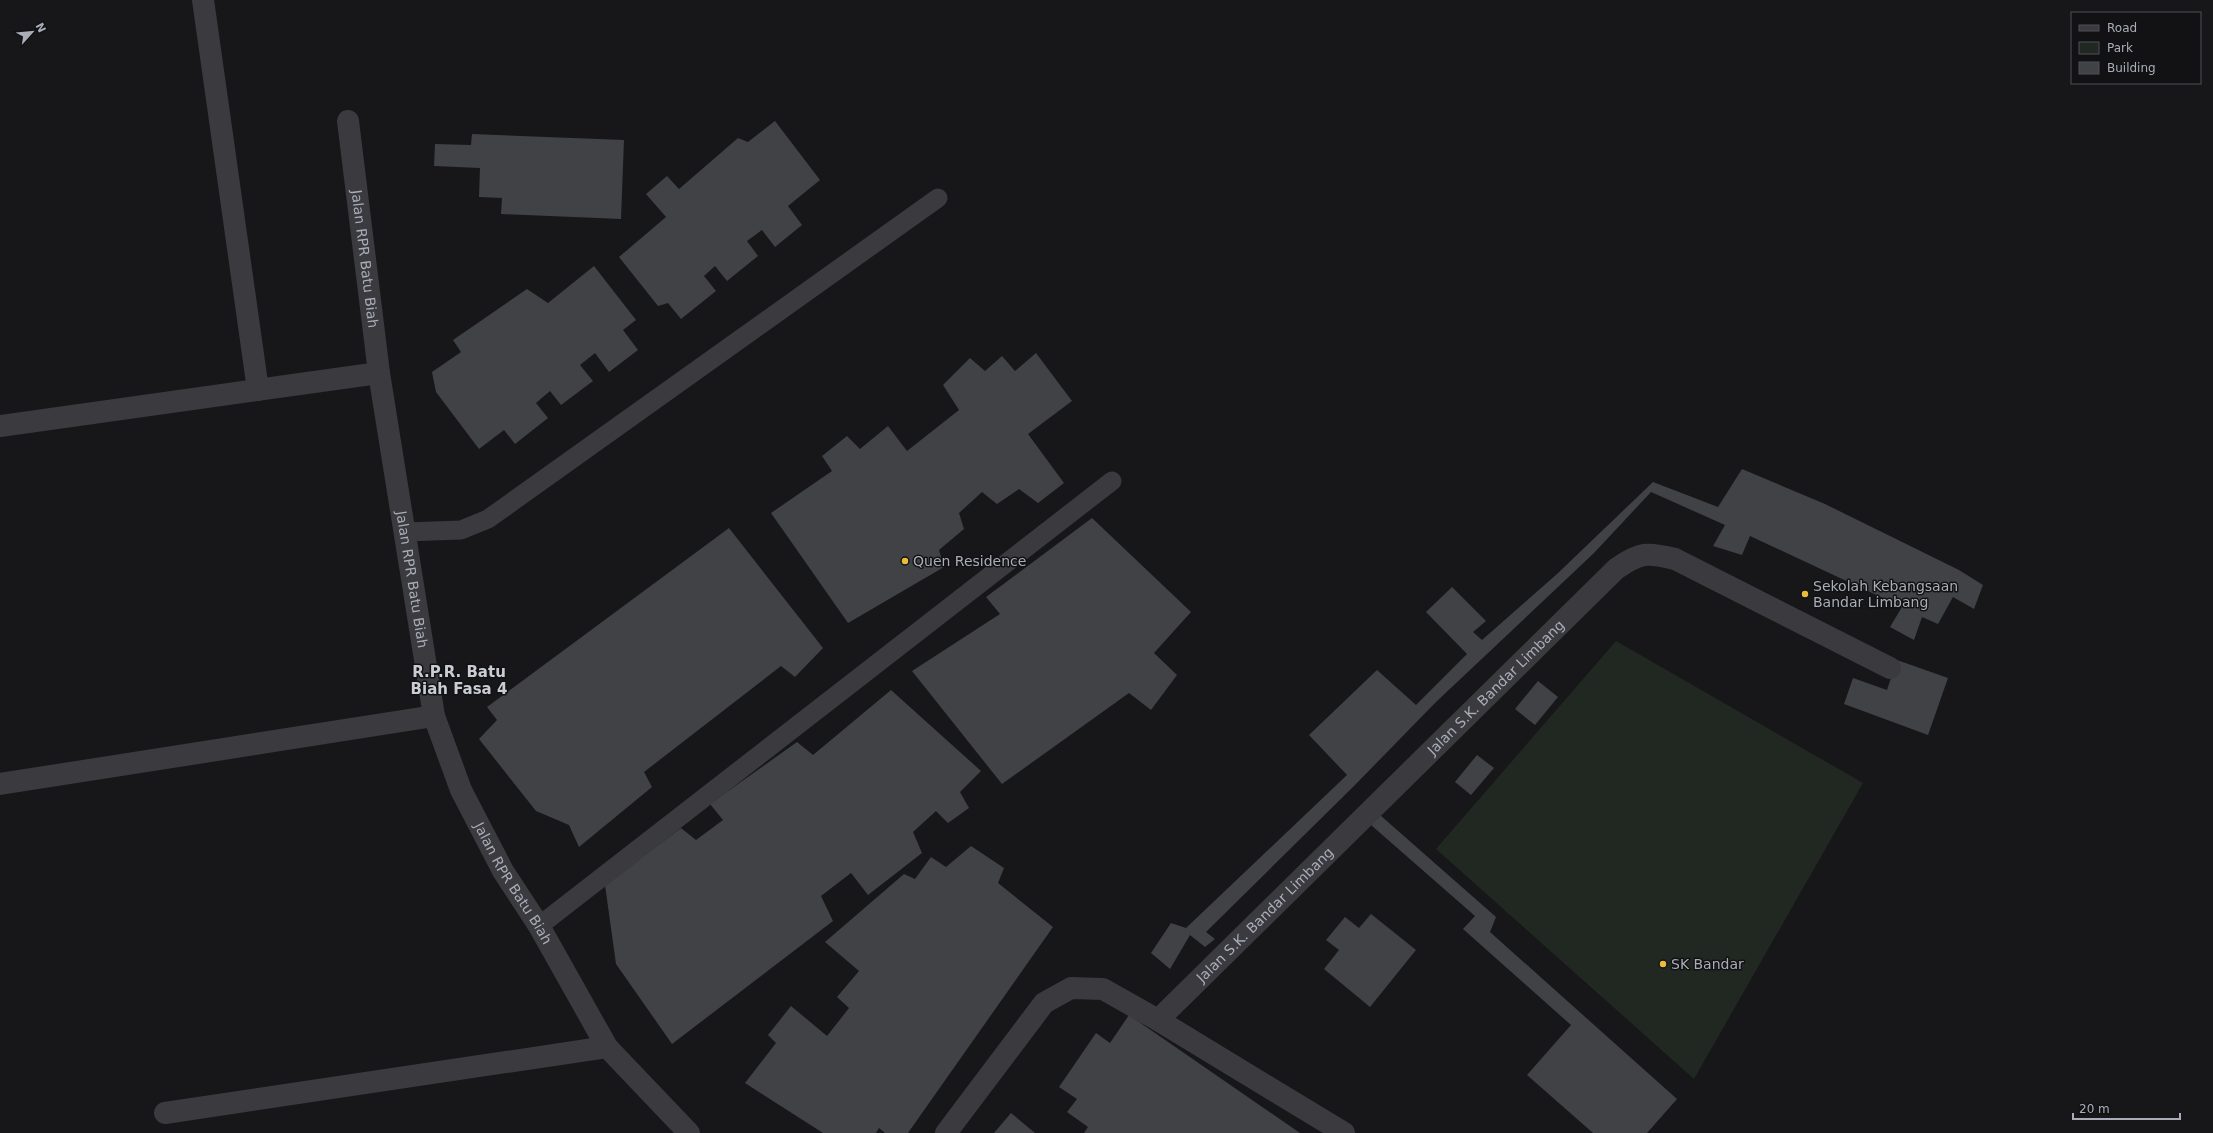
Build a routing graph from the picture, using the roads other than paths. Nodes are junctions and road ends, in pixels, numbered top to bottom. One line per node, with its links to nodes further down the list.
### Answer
1 (203, 0): 5 (street)
2 (348, 121): 4 (street, Jalan RPR Batu Biah)
3 (938, 198): 8 (lane)
4 (379, 373): 5 (street); 8 (street, Jalan RPR Batu Biah)
5 (258, 390): 6 (street)
6 (0, 426)
7 (1112, 481): 12 (lane)
8 (405, 532): 10 (street, Jalan RPR Batu Biah)
9 (1890, 668): 13 (street, Jalan S.K. Bandar Limbang)
10 (434, 716): 11 (street); 12 (street, Jalan RPR Batu Biah)
11 (0, 784)
12 (539, 926): 14 (street, Jalan RPR Batu Biah)
13 (1158, 1020): 17 (street); 18 (street)
14 (607, 1047): 15 (street); 16 (street, Jalan RPR Batu Biah)
15 (165, 1113)
16 (689, 1133)
17 (946, 1133)
18 (1344, 1133)

